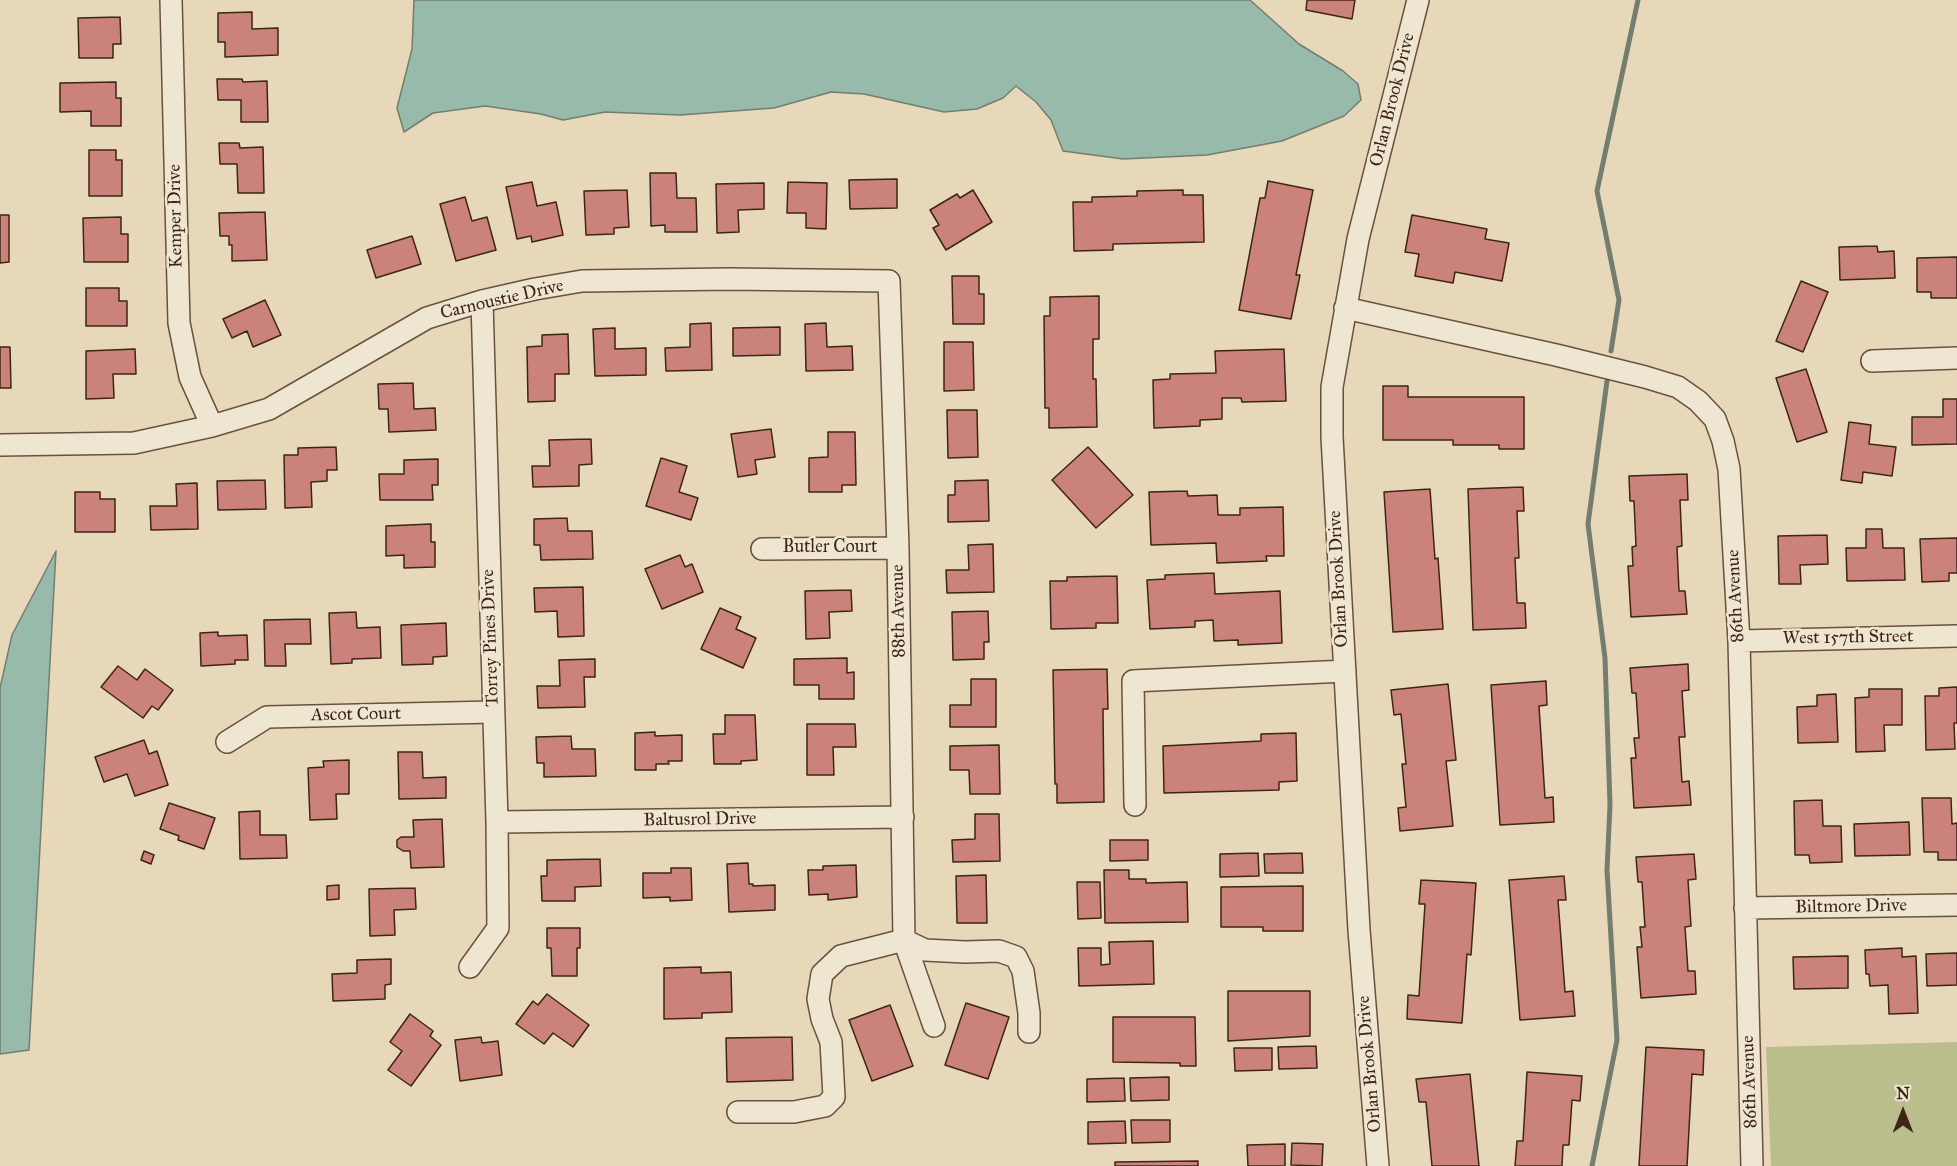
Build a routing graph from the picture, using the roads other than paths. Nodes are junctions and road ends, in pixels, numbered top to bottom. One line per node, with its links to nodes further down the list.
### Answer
1 (171, 0): 8 (street, Kemper Drive)
2 (1418, 0): 5 (street, Orlan Brook Drive)
3 (889, 281): 4 (street, Carnoustie Drive); 10 (street, 88th Avenue)
4 (482, 301): 8 (street, Carnoustie Drive); 15 (street, Torrey Pines Drive)
5 (1345, 308): 13 (street, 86th Avenue); 14 (street, Orlan Brook Drive)
6 (1957, 358): 7 (street)
7 (1872, 361)
8 (212, 426): 9 (street, Carnoustie Drive)
9 (0, 445)
10 (898, 548): 11 (street, Butler Court); 18 (street, 88th Avenue)
11 (762, 549)
12 (1957, 636): 13 (street, West 157th Street)
13 (1739, 641): 21 (street, 86th Avenue)
14 (1344, 671): 17 (street); 27 (street, Orlan Brook Drive)
15 (493, 712): 16 (street, Ascot Court); 19 (street, Torrey Pines Drive)
16 (227, 742)
17 (1135, 805)
18 (903, 818): 19 (street, Baltusrol Drive); 22 (street, 88th Avenue)
19 (497, 822): 23 (street, Torrey Pines Drive)
20 (1957, 905): 21 (street, Biltmore Drive)
21 (1745, 908): 28 (street, 86th Avenue)
22 (904, 940): 24 (street, 88th Avenue); 25 (street); 26 (street)
23 (470, 967)
24 (934, 1026)
25 (1029, 1032)
26 (738, 1112)
27 (1378, 1166)
28 (1752, 1166)

